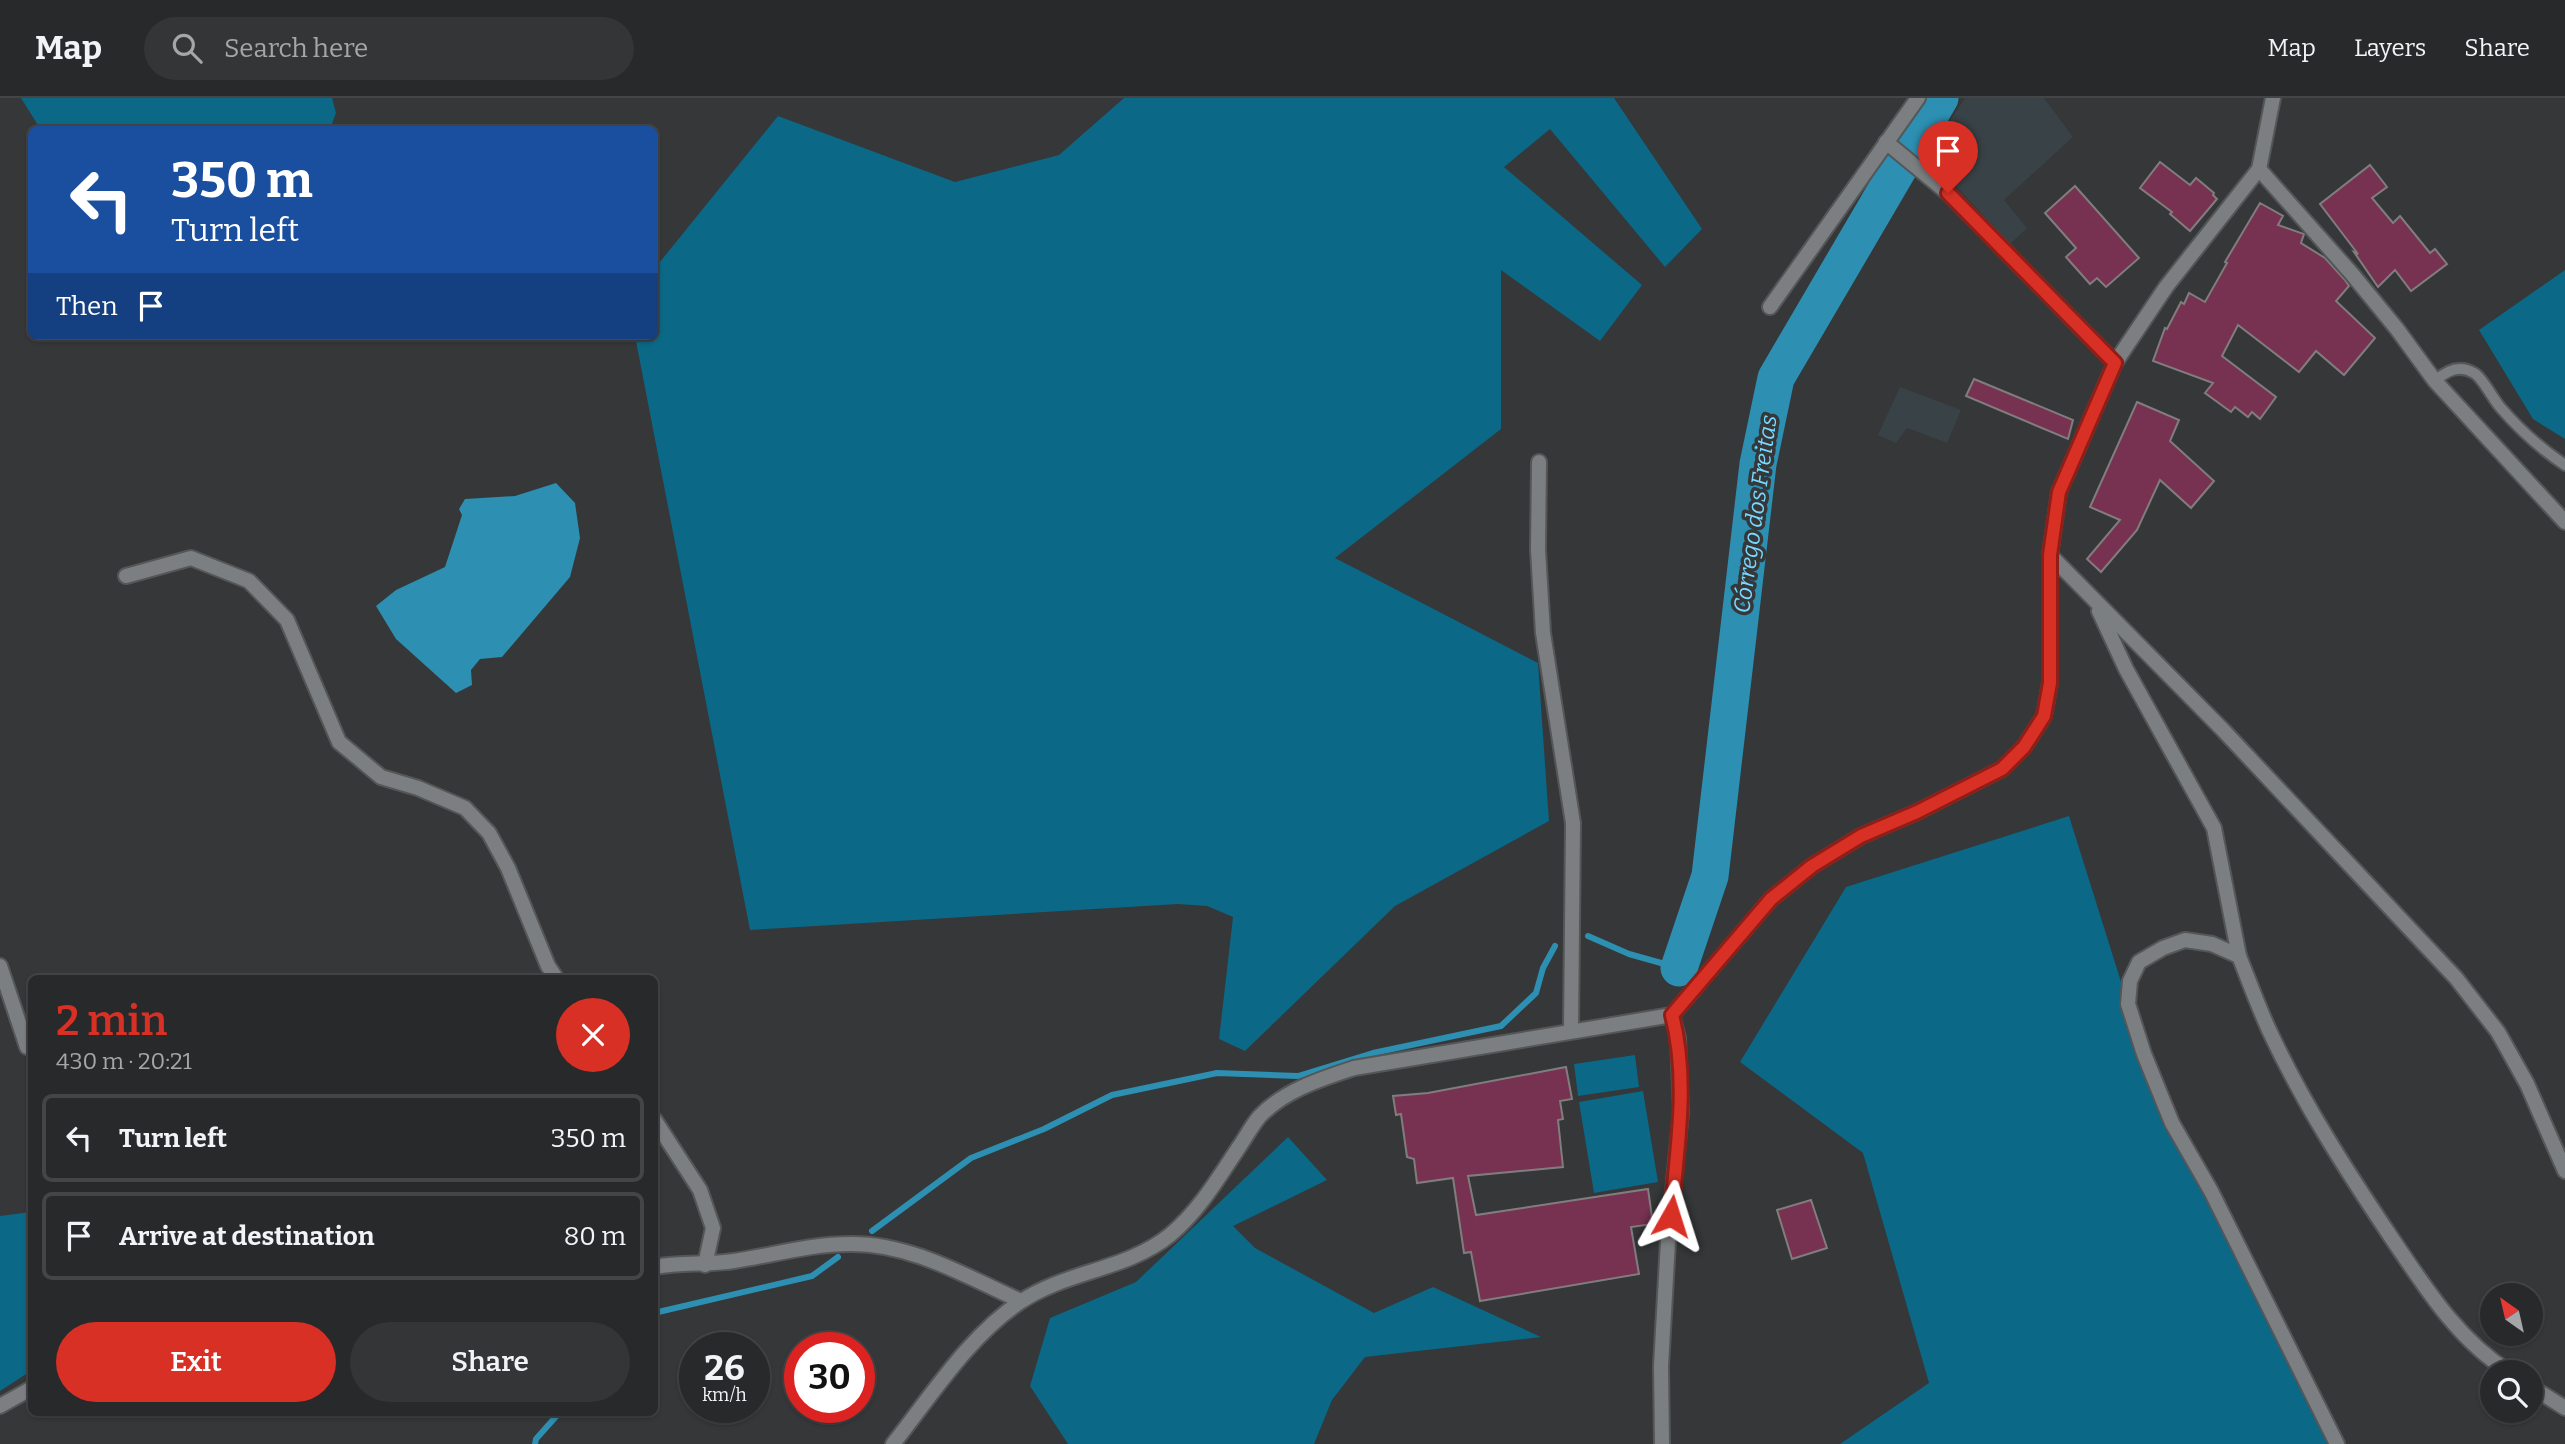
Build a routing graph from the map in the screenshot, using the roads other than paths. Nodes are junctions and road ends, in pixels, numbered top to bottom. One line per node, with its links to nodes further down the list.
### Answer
1 (1918, 98): 3 (street)
2 (2273, 98): 4 (street)
3 (1890, 145): 5 (street); 6 (street)
4 (2259, 169): 6 (street); 7 (street)
5 (1770, 307)
6 (2115, 363): 11 (street)
7 (2435, 381): 9 (lane); 10 (street)
8 (1539, 463): 18 (street)
9 (2565, 465)
10 (2565, 522)
11 (2050, 555): 13 (street); 17 (street)
12 (126, 576): 16 (street)
13 (2094, 599): 14 (street); 21 (street)
14 (2239, 956): 25 (street); 32 (street)
15 (0, 966): 19 (street)
16 (554, 975)
17 (1672, 1015): 18 (street); 31 (street)
18 (1571, 1031): 24 (street)
19 (27, 1047)
20 (658, 1125): 22 (street)
21 (2565, 1171)
22 (705, 1265): 23 (street); 24 (street)
23 (658, 1267)
24 (1021, 1301): 30 (street)
25 (2493, 1360)
26 (28, 1390): 28 (street)
27 (2543, 1394): 29 (street)
28 (0, 1406)
29 (2565, 1408)
30 (893, 1444)
31 (1662, 1444)
32 (2337, 1444)

